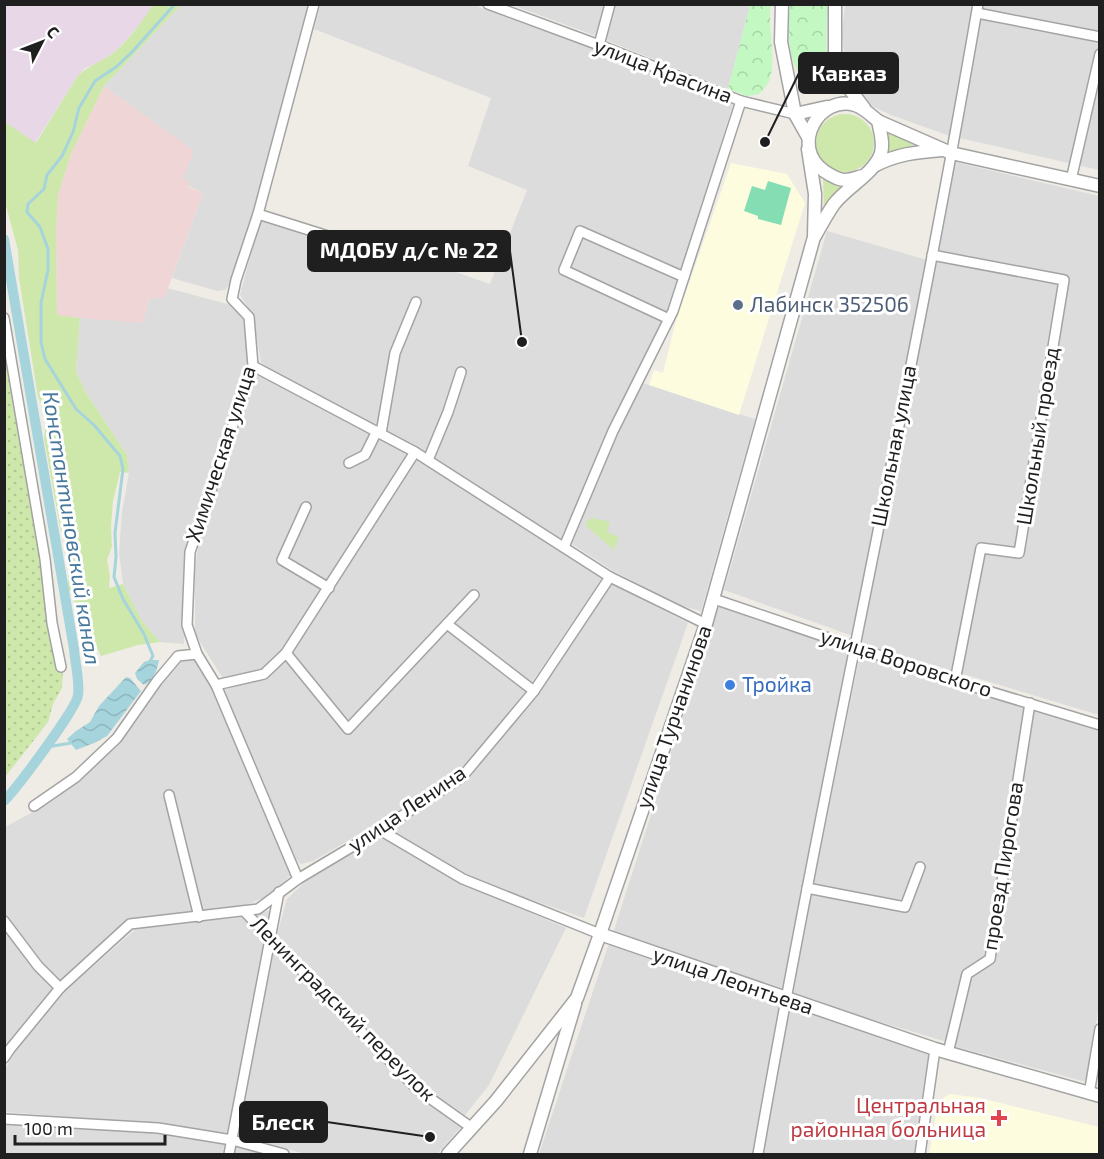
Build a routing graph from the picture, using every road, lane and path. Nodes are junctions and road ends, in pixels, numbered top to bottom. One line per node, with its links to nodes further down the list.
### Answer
1 (314, 4): 21 (street, Химическая улица)
2 (610, 4): 8 (street)
3 (782, 4): 13 (street, улица Турчанинова)
4 (835, 4): 12 (street)
5 (494, 6): 8 (street, улица Красина)
6 (978, 9): 7 (street); 16 (street, Школьная улица)
7 (1100, 37)
8 (599, 45): 10 (street, улица Красина)
9 (1100, 54): 19 (street)
10 (741, 101): 13 (street, улица Красина); 25 (street)
11 (842, 104): 12 (street); 13 (street, улица Красина); 15 (street)
12 (867, 111): 14 (street)
13 (795, 114): 15 (street, улица Турчанинова)
14 (878, 121): 16 (street); 17 (street)
15 (808, 143): 18 (street); 22 (street, улица Турчанинова)
16 (948, 151): 17 (street); 19 (street); 23 (street, Школьная улица)
17 (874, 166): 18 (street)
18 (863, 176): 22 (street, улица Турчанинова)
19 (1071, 180): 20 (street)
20 (1100, 186)
21 (258, 214): 24 (street); 29 (street, Химическая улица)
22 (814, 237): 40 (street, улица Турчанинова)
23 (932, 255): 43 (street, Школьная улица); 47 (street, Школьный проезд)
24 (401, 259)
25 (684, 278): 28 (street); 28 (street)
26 (416, 302): 31 (street)
27 (4, 318): 46 (street)
28 (669, 319): 36 (street)
29 (253, 366): 31 (street); 45 (street, Химическая улица)
30 (461, 372): 33 (street)
31 (379, 432): 32 (street); 34 (street)
32 (415, 452): 33 (street); 38 (street)
33 (428, 460): 36 (street)
34 (349, 463)
35 (306, 507): 38 (street)
36 (564, 547): 37 (street)
37 (610, 577): 42 (street); 49 (street, улица Ленина)
38 (330, 588): 44 (street)
39 (474, 595): 41 (street)
40 (714, 599): 42 (street, улица Турчанинова); 43 (street, улица Воровского)
41 (447, 624): 44 (street); 49 (street)
42 (706, 624): 62 (street, улица Турчанинова)
43 (855, 647): 47 (street, улица Воровского); 57 (street, Школьная улица)
44 (286, 653): 48 (street)
45 (197, 654): 48 (street); 53 (street)
46 (61, 667)
47 (956, 681): 50 (street, улица Воровского)
48 (216, 685): 56 (street)
49 (534, 691): 54 (street, улица Ленина)
50 (1030, 703): 51 (street, улица Воровского); 70 (street, проезд Пирогова)
51 (1100, 724)
52 (169, 795): 60 (street)
53 (34, 806)
54 (380, 830): 56 (street, улица Ленина); 62 (street, улица Леонтьева)
55 (920, 867): 57 (street)
56 (298, 879): 58 (street, улица Ленина)
57 (807, 888): 66 (street, Школьная улица)
58 (279, 892): 59 (street, улица Ленина); 63 (street)
59 (244, 911): 60 (street, улица Ленина); 63 (street, Ленинградский переулок)
60 (198, 917): 64 (street, улица Ленина)
61 (4, 921): 64 (street)
62 (600, 934): 65 (street, улица Турчанинова); 66 (street, улица Леонтьева)
63 (271, 938): 74 (street, Ленинградский переулок); 75 (street)
64 (60, 988): 68 (street, улица Ленина)
65 (577, 998): 74 (street, улица Турчанинова); 79 (street)
66 (785, 999): 69 (street, улица Леонтьева); 80 (street, Школьная улица)
67 (1100, 1029): 72 (street)
68 (7, 1045): 71 (street, улица Ленина)
69 (935, 1049): 70 (street, улица Леонтьева); 81 (street)
70 (948, 1053): 72 (street, улица Леонтьева)
71 (4, 1058)
72 (1094, 1095)
73 (4, 1119): 75 (street)
74 (472, 1128): 78 (street, улица Турчанинова)
75 (232, 1140): 76 (street); 77 (street)
76 (229, 1155)
77 (284, 1155)
78 (448, 1155)
79 (530, 1155)
80 (758, 1155)
81 (920, 1155)

